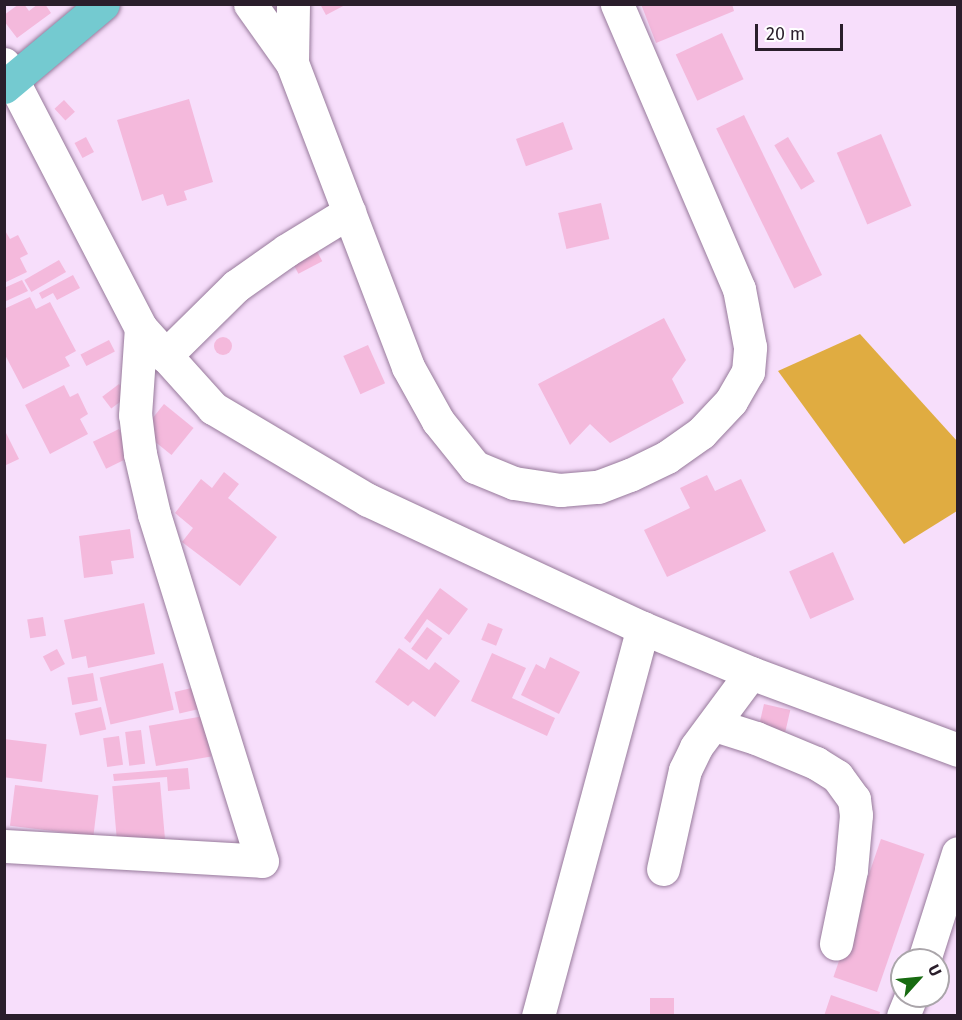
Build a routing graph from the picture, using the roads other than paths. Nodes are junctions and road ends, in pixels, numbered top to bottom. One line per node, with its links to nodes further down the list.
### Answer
1 (103, 4): 6 (main road)
2 (250, 4): 5 (street)
3 (293, 4): 5 (street)
4 (617, 4): 7 (street)
5 (292, 63): 7 (street)
6 (7, 77): 8 (street)
7 (349, 212): 9 (street)
8 (141, 327): 9 (street); 14 (street)
9 (165, 356): 10 (street)
10 (643, 628): 11 (street); 19 (street)
11 (751, 673): 12 (street); 13 (street)
12 (715, 725): 16 (street); 17 (street)
13 (957, 750)
14 (4, 846)
15 (957, 853): 18 (street)
16 (663, 869)
17 (836, 942)
18 (928, 948)
19 (538, 1016)

